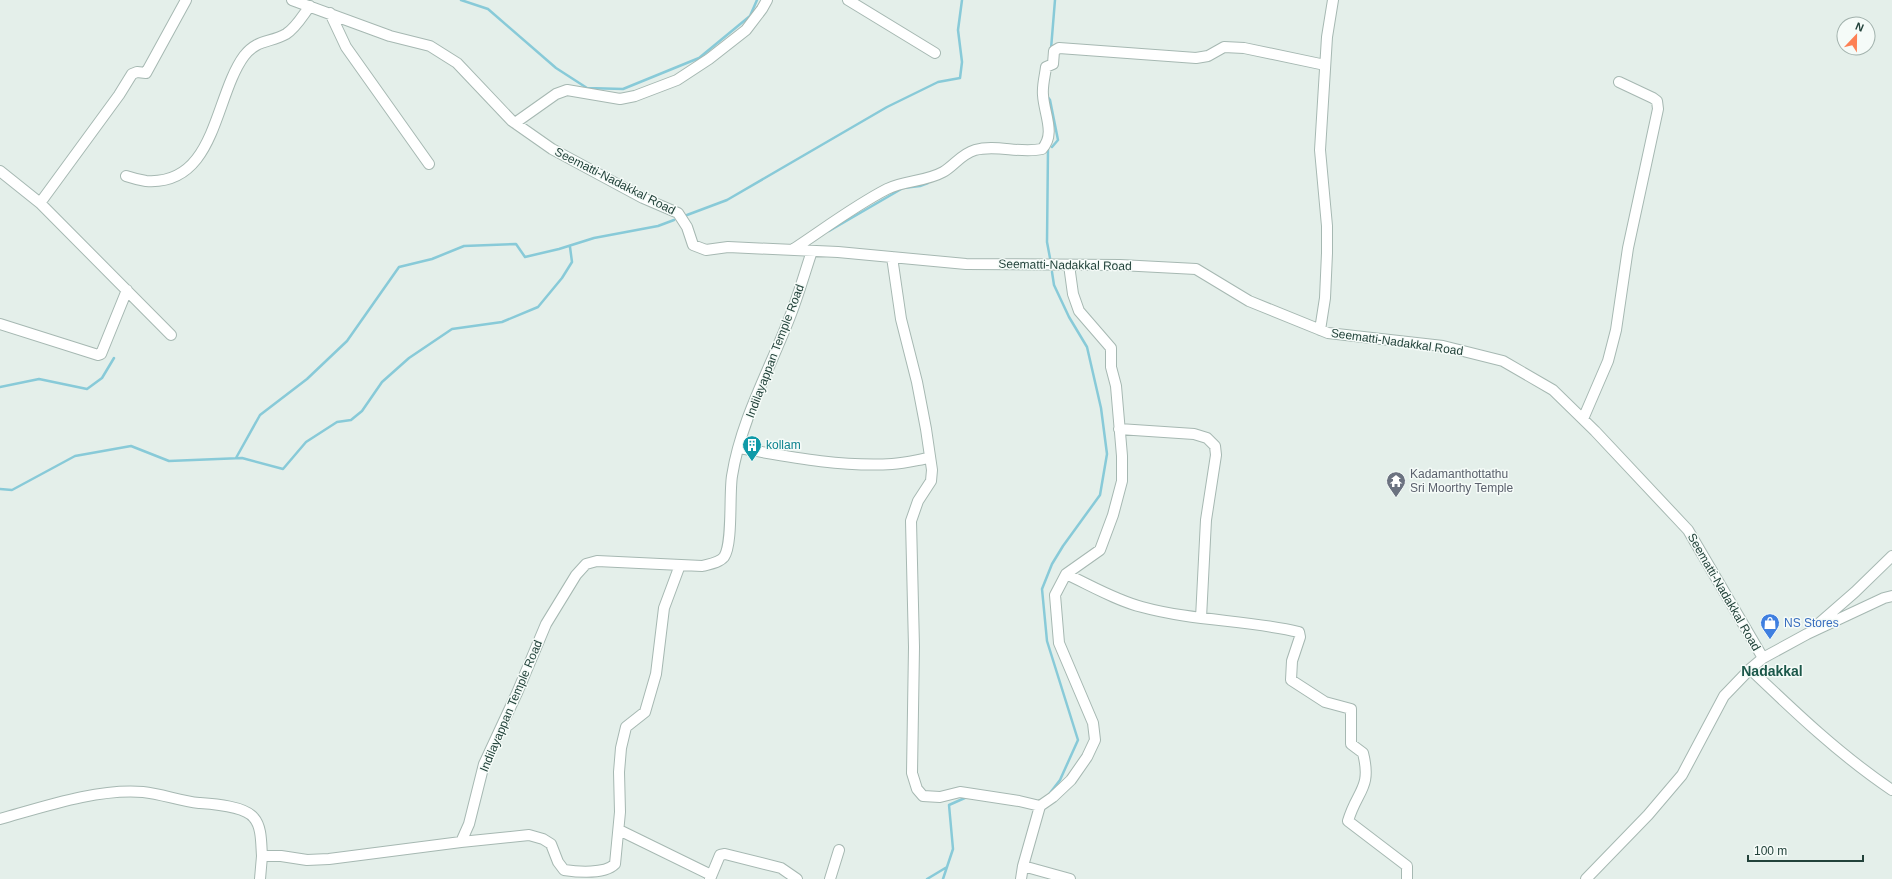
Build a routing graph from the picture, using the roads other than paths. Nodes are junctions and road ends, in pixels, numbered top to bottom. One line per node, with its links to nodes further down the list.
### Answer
1 (186, 0): 15 (street)
2 (292, 0): 6 (street, Seematti-Nadakkal Road)
3 (767, 0): 11 (street)
4 (848, 0): 8 (street)
5 (1333, 0): 9 (street)
6 (310, 6): 7 (street, Seematti-Nadakkal Road); 14 (street)
7 (330, 14): 11 (street, Seematti-Nadakkal Road); 12 (street)
8 (935, 53)
9 (1325, 65): 16 (street); 22 (street)
10 (1619, 82): 24 (street)
11 (515, 123): 16 (street, Seematti-Nadakkal Road)
12 (429, 164)
13 (0, 171): 15 (street)
14 (126, 176)
15 (40, 203): 20 (street)
16 (792, 250): 17 (street, Seematti-Nadakkal Road)
17 (812, 251): 18 (street, Seematti-Nadakkal Road); 26 (street, Indilayappan Temple Road)
18 (892, 257): 19 (street, Seematti-Nadakkal Road); 27 (street)
19 (1069, 265): 22 (street, Seematti-Nadakkal Road); 25 (street)
20 (127, 290): 21 (street); 23 (street)
21 (0, 324)
22 (1320, 330): 24 (street, Seematti-Nadakkal Road)
23 (171, 335)
24 (1583, 419): 34 (street, Seematti-Nadakkal Road)
25 (1119, 429): 30 (street); 32 (street)
26 (739, 448): 27 (street); 29 (street, Indilayappan Temple Road)
27 (929, 458): 37 (street)
28 (1892, 556): 33 (street)
29 (680, 565): 39 (street); 40 (street, Indilayappan Temple Road)
30 (1066, 574): 32 (street); 37 (street)
31 (1892, 596): 33 (street)
32 (1201, 618): 50 (street)
33 (1807, 634): 34 (street)
34 (1763, 658): 35 (street)
35 (1750, 669): 36 (street); 51 (street)
36 (1892, 790)
37 (1040, 806): 43 (street)
38 (0, 819): 42 (street)
39 (619, 830): 40 (street); 44 (street)
40 (461, 842): 42 (street)
41 (839, 850): 47 (street)
42 (262, 856): 45 (street)
43 (1023, 866): 48 (street); 49 (street)
44 (711, 877): 46 (street)
45 (260, 879)
46 (797, 879)
47 (830, 879)
48 (1021, 879)
49 (1070, 879)
50 (1408, 879)
51 (1586, 879)

